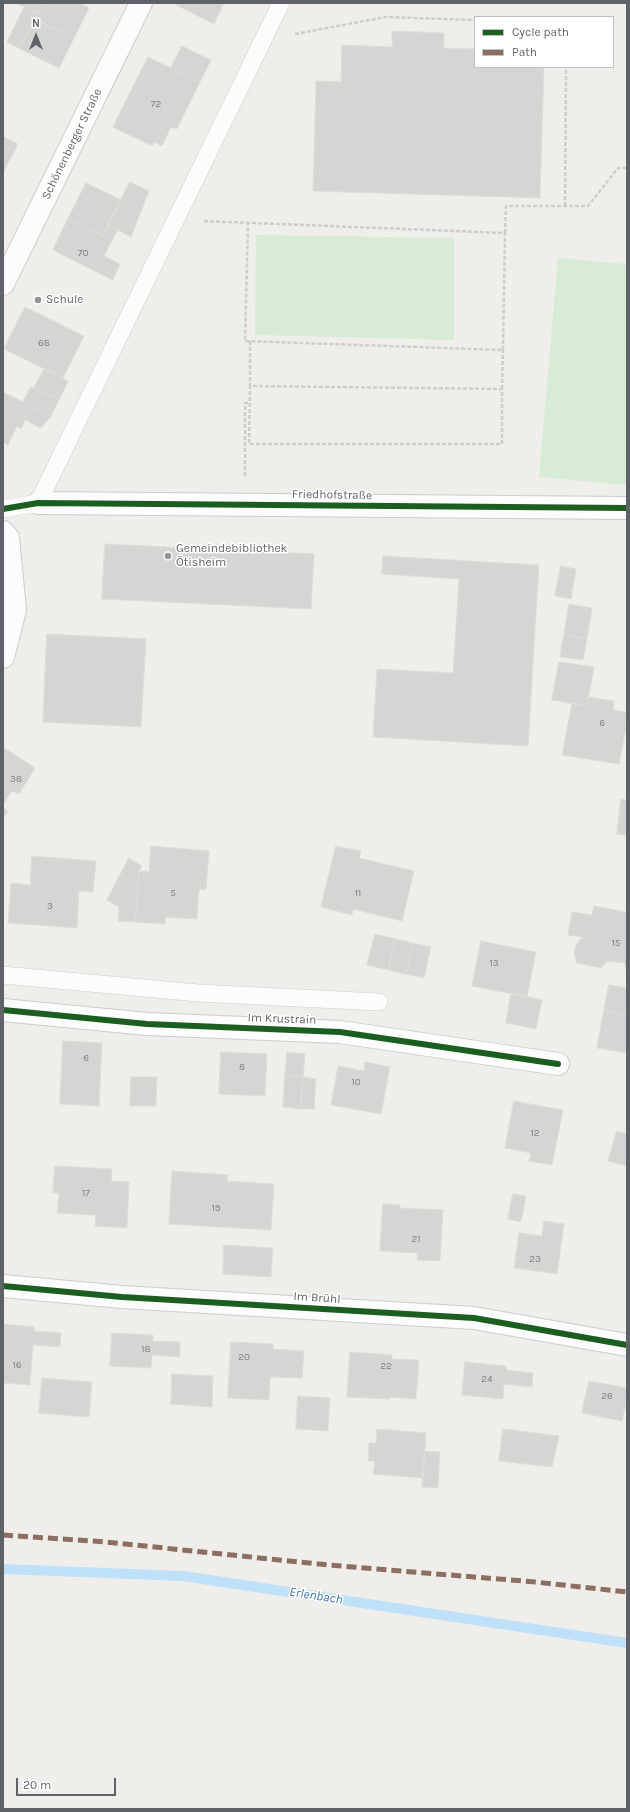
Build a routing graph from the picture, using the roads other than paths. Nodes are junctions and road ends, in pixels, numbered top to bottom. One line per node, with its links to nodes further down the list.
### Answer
1 (141, 3): 3 (street, Schönenberger Straße)
2 (281, 3): 4 (lane)
3 (3, 284)
4 (38, 503): 5 (lane); 6 (street, Friedhofstraße)
5 (3, 508)
6 (627, 508)
7 (3, 532): 8 (street)
8 (3, 658)
9 (3, 975): 10 (lane)
10 (379, 1002)
11 (3, 1010): 12 (street, Im Krustrain)
12 (558, 1064)
13 (3, 1286): 14 (street, Im Brühl)
14 (627, 1345)

